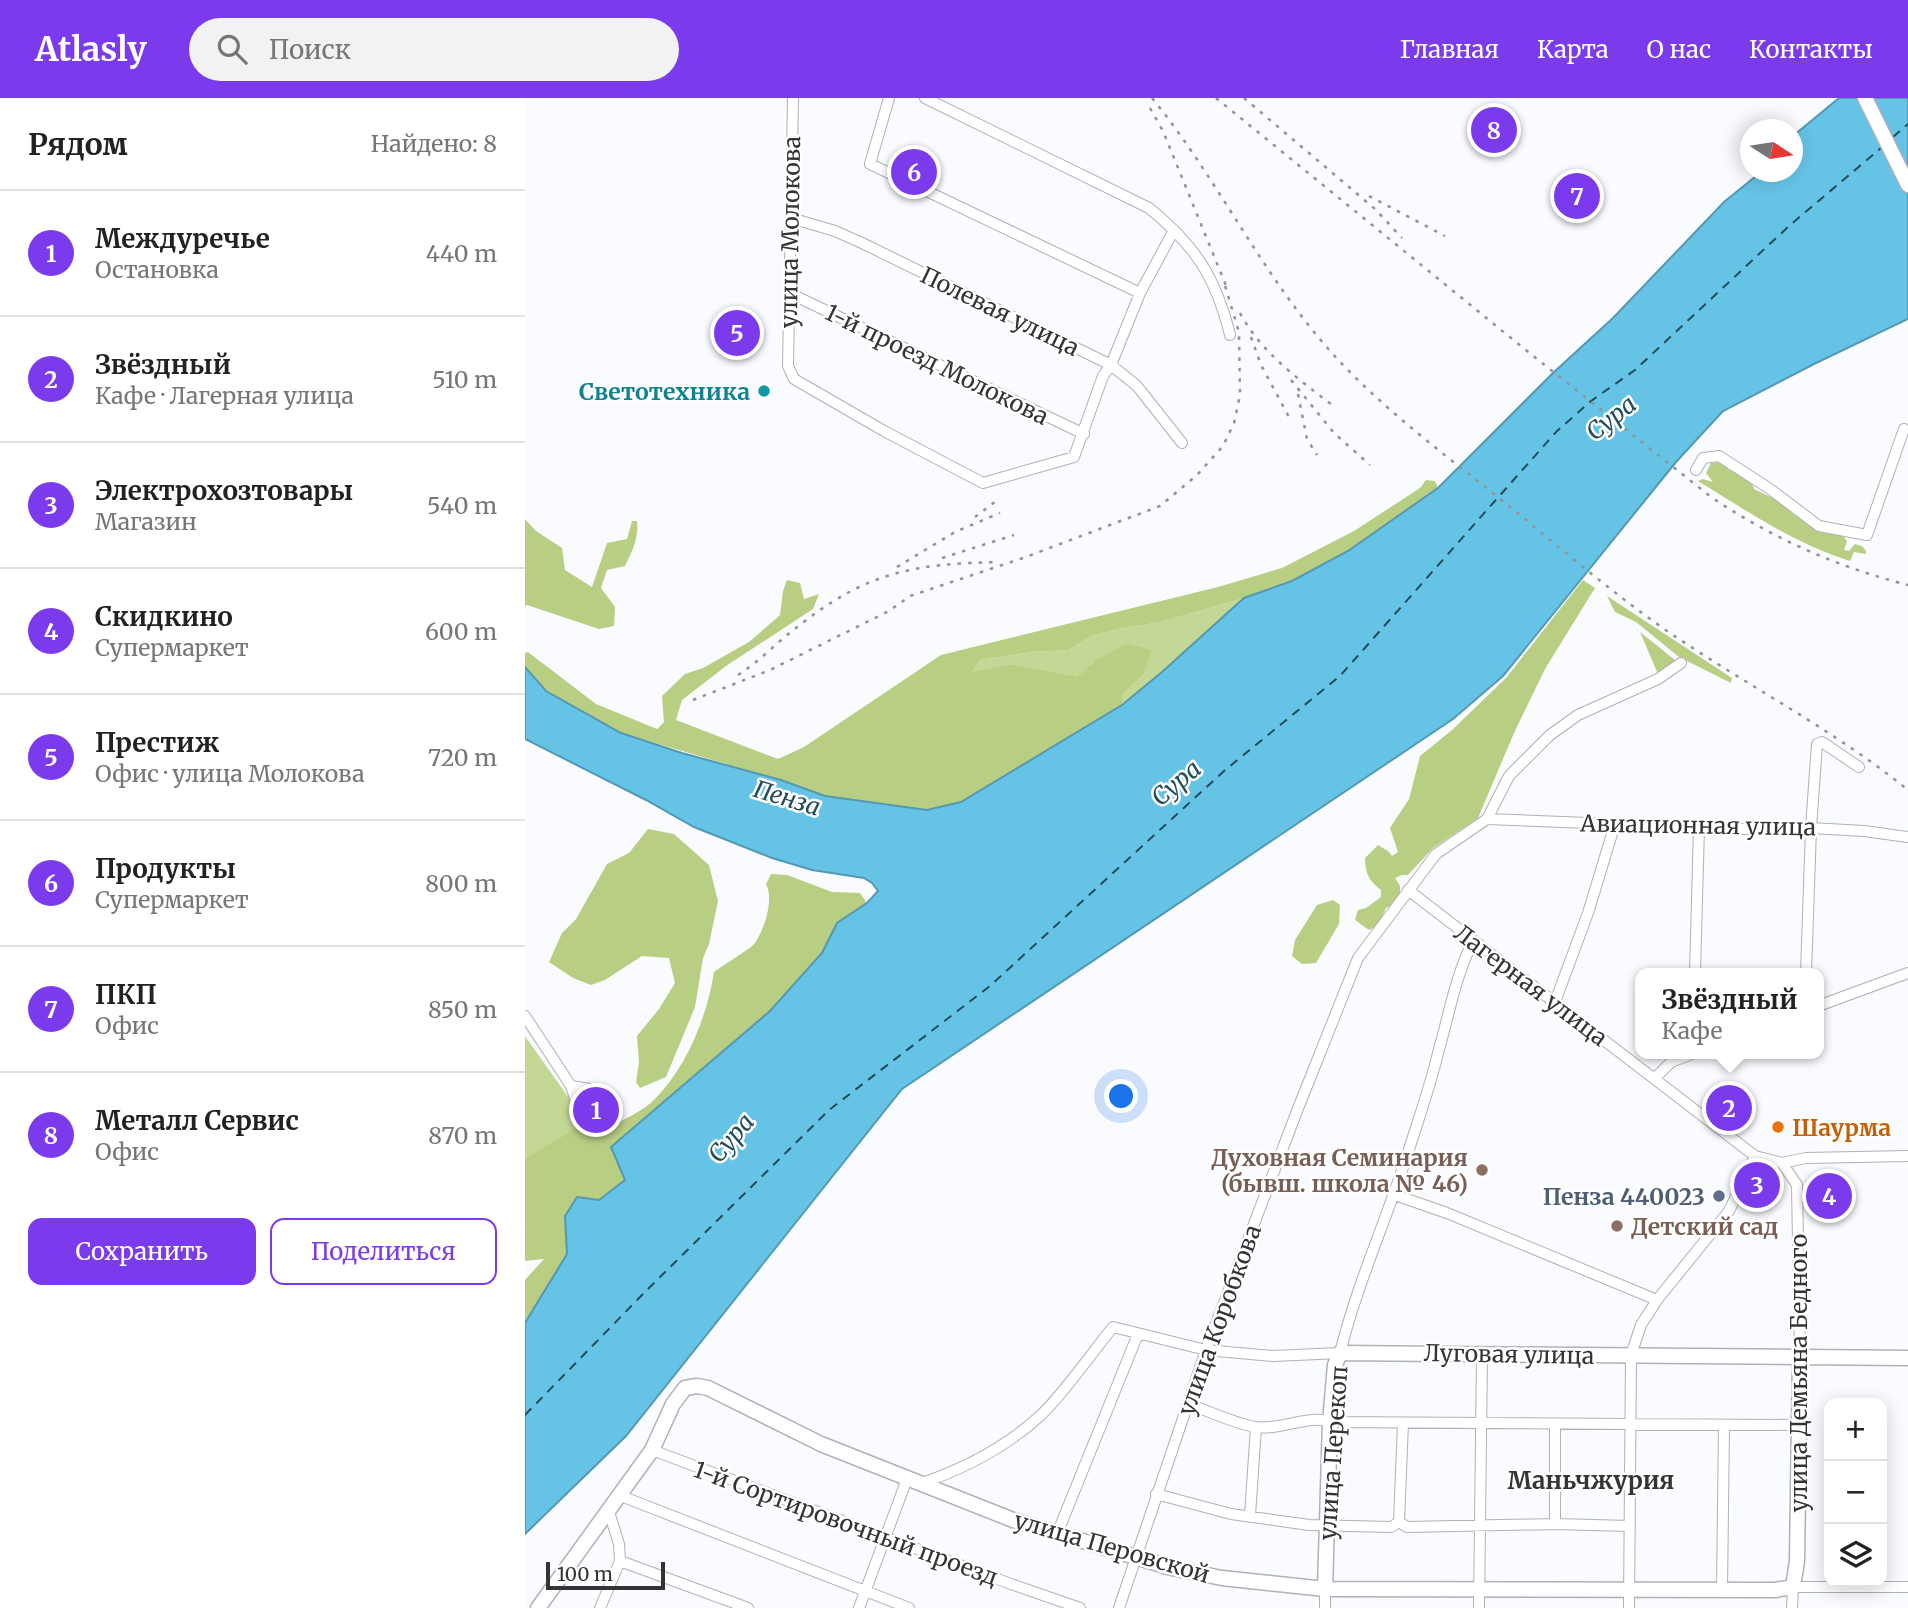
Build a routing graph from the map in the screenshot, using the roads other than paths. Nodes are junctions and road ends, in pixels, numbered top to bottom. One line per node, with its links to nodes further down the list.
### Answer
1 (793, 98): 6 (street, улица Молокова)
2 (889, 98): 9 (street)
3 (925, 98): 7 (street)
4 (1864, 98): 5 (main road)
5 (1908, 185)
6 (791, 218): 8 (street, улица Молокова); 11 (street, Полевая улица)
7 (1174, 230): 9 (street); 10 (street)
8 (789, 293): 13 (street, 1-й проезд Молокова); 13 (street, улица Молокова)
9 (1140, 293): 11 (street)
10 (1230, 335)
11 (1111, 365): 13 (street); 14 (street, Полевая улица)
12 (1904, 429): 15 (street)
13 (1084, 434)
14 (1182, 443)
15 (1897, 450): 16 (street); 17 (street)
16 (1908, 451)
17 (1696, 470)
18 (1681, 663): 20 (street)
19 (1859, 767): 23 (street)
20 (1487, 819): 21 (street, Авиационная улица); 25 (street, улица Коробкова)
21 (1615, 824): 22 (street, Авиационная улица); 30 (street)
22 (1699, 827): 23 (street, Авиационная улица); 27 (street)
23 (1811, 828): 24 (street, Авиационная улица); 28 (street)
24 (1908, 837)
25 (1408, 890): 26 (street, Лагерная улица); 42 (street, улица Коробкова)
26 (1473, 942): 30 (street, Лагерная улица); 39 (street, улица Перекоп)
27 (1695, 968)
28 (1806, 968)
29 (1908, 973): 31 (street)
30 (1555, 1002): 34 (street, Лагерная улица)
31 (1824, 1004)
32 (525, 1016): 35 (street)
33 (1679, 1059): 34 (street)
34 (1655, 1078): 36 (street, Лагерная улица)
35 (571, 1086): 35 (street)
36 (1755, 1156): 38 (street); 40 (street)
37 (1908, 1156): 38 (street)
38 (1782, 1163): 46 (street, улица Демьяна Бедного)
39 (1395, 1195): 40 (street); 43 (street, улица Перекоп)
40 (1657, 1300): 45 (street)
41 (1138, 1334): 42 (street, Луговая улица); 58 (street, Луговая улица); 68 (street)
42 (1206, 1350): 43 (street, Луговая улица); 48 (street, улица Коробкова)
43 (1340, 1353): 44 (main road, Луговая улица); 49 (main road, улица Перекоп)
44 (1482, 1354): 45 (main road, Луговая улица); 51 (street)
45 (1631, 1355): 46 (main road, Луговая улица); 54 (street)
46 (1800, 1357): 47 (main road, Луговая улица); 55 (main road, улица Демьяна Бедного)
47 (1908, 1358)
48 (1188, 1404): 56 (street); 59 (street, улица Коробкова)
49 (1330, 1423): 50 (street); 56 (street); 65 (main road, улица Перекоп)
50 (1403, 1423): 51 (street); 63 (street)
51 (1481, 1423): 52 (street); 67 (street)
52 (1555, 1424): 54 (street); 64 (street)
53 (1724, 1424): 54 (street); 55 (street); 77 (street)
54 (1630, 1425): 66 (street)
55 (1799, 1425): 72 (main road, улица Демьяна Бедного)
56 (1256, 1427): 62 (street)
57 (652, 1450): 58 (main road, улица Перовской); 60 (main road); 69 (street, 1-й Сортировочный проезд)
58 (913, 1481): 68 (main road, улица Перовской); 69 (street)
59 (1156, 1494): 62 (street); 70 (street, улица Коробкова)
60 (621, 1496): 61 (main road); 78 (street)
61 (609, 1512): 71 (street); 79 (main road)
62 (1250, 1515): 65 (street)
63 (1399, 1522): 65 (street); 67 (street)
64 (1555, 1524): 66 (street); 67 (street)
65 (1327, 1526): 75 (main road, улица Перекоп)
66 (1630, 1526): 74 (street)
67 (1479, 1527): 76 (street)
68 (1057, 1534): 70 (main road, улица Перовской)
69 (886, 1536): 78 (street); 84 (street, 1-й Сортировочный проезд)
70 (1136, 1558): 75 (main road, улица Перовской); 85 (street, улица Коробкова)
71 (619, 1561): 80 (street); 81 (street)
72 (1793, 1587): 73 (street); 77 (main road, улица Перовской); 89 (street, улица Демьяна Бедного)
73 (1908, 1587)
74 (1629, 1588): 76 (main road, улица Перовской); 77 (main road, улица Перовской); 88 (street)
75 (1325, 1589): 76 (main road, улица Перовской); 86 (street, улица Перекоп)
76 (1478, 1589): 87 (street)
77 (1722, 1589)
78 (865, 1592): 82 (street); 83 (street)
79 (538, 1608)
80 (600, 1608)
81 (748, 1608)
82 (859, 1608)
83 (909, 1608)
84 (1080, 1608)
85 (1118, 1608)
86 (1325, 1608)
87 (1479, 1608)
88 (1629, 1608)
89 (1793, 1608)

